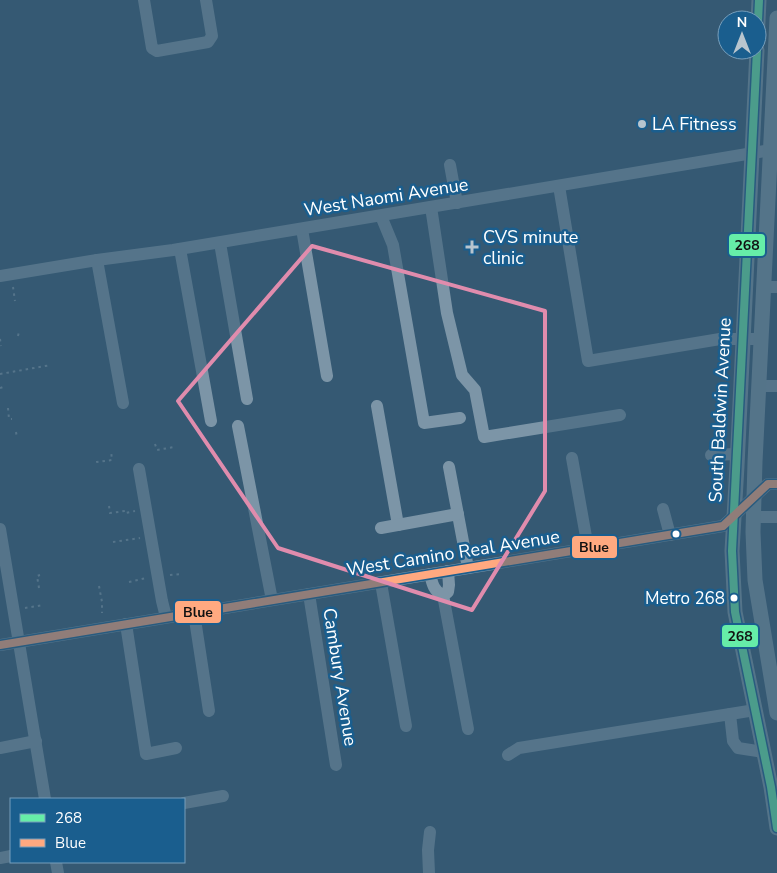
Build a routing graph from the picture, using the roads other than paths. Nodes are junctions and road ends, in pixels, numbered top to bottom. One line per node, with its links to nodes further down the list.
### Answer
1 (144, 0): 2 (street)
2 (206, 0)
3 (777, 18): 5 (main road, South Baldwin Avenue)
4 (756, 60): 6 (main road, South Baldwin Avenue)
5 (774, 149): 6 (street, West Naomi Avenue); 17 (main road, South Baldwin Avenue)
6 (751, 154): 8 (street, West Naomi Avenue); 18 (main road, South Baldwin Avenue)
7 (450, 165): 9 (street)
8 (559, 186): 9 (street, West Naomi Avenue); 18 (street)
9 (457, 203): 10 (street, West Naomi Avenue)
10 (432, 207): 11 (street, West Naomi Avenue); 26 (street)
11 (381, 216): 12 (street, West Naomi Avenue); 27 (street)
12 (302, 229): 13 (street, West Naomi Avenue); 20 (street)
13 (220, 243): 14 (street, West Naomi Avenue); 23 (street)
14 (180, 249): 15 (street, West Naomi Avenue); 28 (street)
15 (97, 260): 16 (street, West Naomi Avenue); 24 (street)
16 (0, 276)
17 (770, 287): 19 (main road, South Baldwin Avenue)
18 (742, 339): 19 (street); 30 (main road, South Baldwin Avenue)
19 (761, 339): 21 (main road, South Baldwin Avenue)
20 (327, 376)
21 (758, 386): 22 (street); 36 (main road, South Baldwin Avenue)
22 (777, 386)
23 (248, 400)
24 (124, 404)
25 (377, 406): 42 (street)
26 (620, 415)
27 (460, 418)
28 (211, 421)
29 (238, 426): 53 (street)
30 (738, 454): 31 (street); 39 (main road, South Baldwin Avenue)
31 (711, 455)
32 (572, 458): 46 (street)
33 (450, 467): 38 (street)
34 (139, 469): 55 (street)
35 (777, 484): 36 (street, West Camino Real Avenue)
36 (754, 497): 39 (street, West Camino Real Avenue); 40 (main road, South Baldwin Avenue)
37 (664, 509): 45 (street)
38 (458, 514): 42 (street); 47 (street)
39 (734, 514): 45 (street, West Camino Real Avenue); 61 (main road, South Baldwin Avenue)
40 (754, 517): 41 (street); 59 (main road, South Baldwin Avenue)
41 (777, 517)
42 (398, 524): 43 (street)
43 (381, 528)
44 (0, 530): 57 (street)
45 (670, 535): 46 (street, West Camino Real Avenue)
46 (588, 548): 47 (street, West Camino Real Avenue)
47 (468, 568): 48 (street, West Camino Real Avenue)
48 (448, 571): 49 (street, West Camino Real Avenue); 52 (street)
49 (430, 574): 50 (street, West Camino Real Avenue); 52 (street)
50 (381, 583): 51 (street, West Camino Real Avenue); 65 (street)
51 (309, 594): 53 (street, West Camino Real Avenue); 72 (street, Cambury Avenue)
52 (443, 596): 66 (street)
53 (272, 600): 54 (street, West Camino Real Avenue)
54 (194, 612): 55 (street, West Camino Real Avenue); 62 (street)
55 (166, 617): 56 (street, West Camino Real Avenue)
56 (126, 624): 57 (street, West Camino Real Avenue); 69 (street)
57 (19, 642): 58 (street, West Camino Real Avenue); 67 (street)
58 (0, 645)
59 (773, 667): 60 (main road, South Baldwin Avenue)
60 (776, 697): 64 (main road, South Baldwin Avenue)
61 (756, 710): 63 (street); 70 (main road, South Baldwin Avenue)
62 (209, 711)
63 (730, 714): 70 (street); 71 (street)
64 (777, 714)
65 (406, 726)
66 (468, 729)
67 (36, 741): 68 (street); 74 (street)
68 (0, 748)
69 (176, 748)
70 (764, 752): 76 (main road, South Baldwin Avenue)
71 (508, 755)
72 (336, 765)
73 (223, 796): 75 (street)
74 (45, 798)
75 (185, 803)
76 (777, 828)
77 (430, 832): 78 (street)
78 (430, 873)

